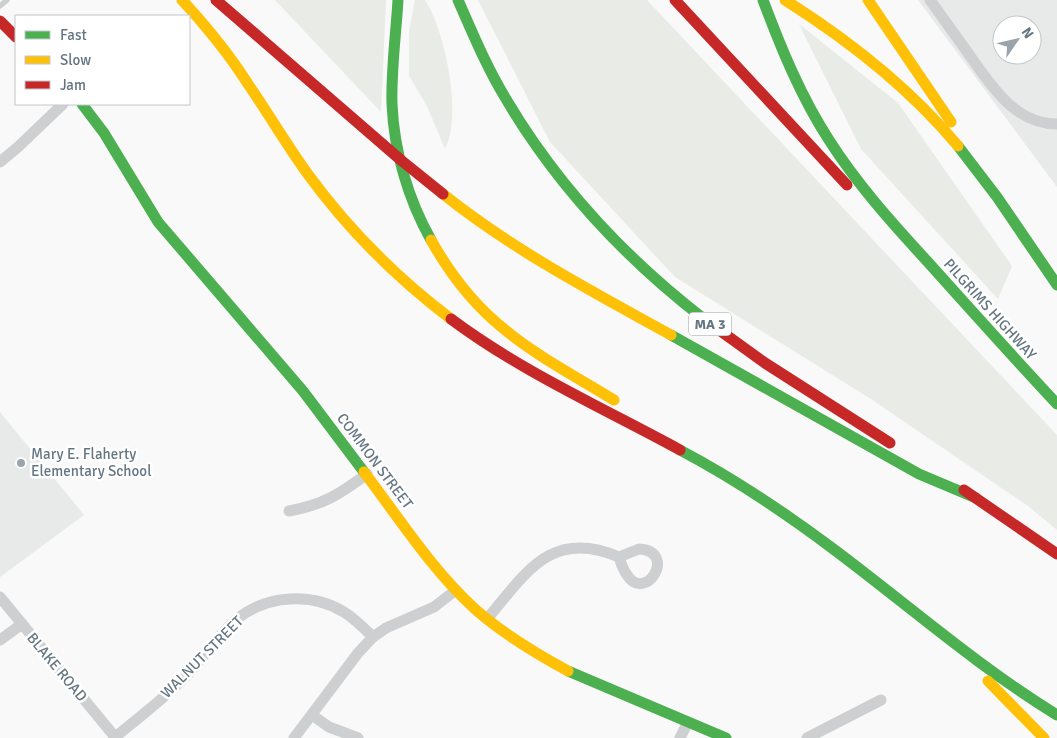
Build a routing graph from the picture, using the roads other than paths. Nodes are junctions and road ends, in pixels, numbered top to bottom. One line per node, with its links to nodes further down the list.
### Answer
1 (7, 0): 11 (lane)
2 (182, 0): 27 (main road)
3 (216, 0): 28 (main road)
4 (398, 0): 22 (main road)
5 (458, 0): 24 (main road, MA 3)
6 (675, 0): 19 (main road)
7 (764, 0): 19 (main road)
8 (785, 0): 18 (main road)
9 (868, 0): 18 (main road)
10 (930, 0): 16 (street)
11 (0, 6)
12 (0, 22): 13 (main road)
13 (15, 36)
14 (62, 105): 17 (street)
15 (83, 105): 26 (main road, COMMON STREET)
16 (1057, 124)
17 (0, 162)
18 (1015, 224): 20 (main road)
19 (902, 233): 21 (main road, PILGRIMS HIGHWAY)
20 (1057, 285)
21 (1057, 404)
22 (626, 407)
23 (639, 416): 27 (main road)
24 (900, 449)
25 (917, 460): 28 (main road)
26 (367, 474): 29 (street); 32 (main road, COMMON STREET)
27 (726, 476): 34 (main road)
28 (976, 498): 30 (main road)
29 (289, 511)
30 (1057, 554)
31 (619, 557): 35 (street)
32 (456, 590): 35 (main road, COMMON STREET); 37 (street)
33 (0, 597): 36 (street, BLAKE ROAD)
34 (918, 616): 41 (main road); 49 (main road)
35 (487, 619): 42 (main road, COMMON STREET)
36 (22, 624): 38 (street); 43 (street, BLAKE ROAD)
37 (373, 637): 40 (street); 43 (street, WALNUT STREET)
38 (0, 640)
39 (881, 700): 48 (street)
40 (312, 715): 44 (street); 45 (street)
41 (1057, 715)
42 (688, 722): 46 (street); 47 (main road, COMMON STREET)
43 (114, 737)
44 (294, 738)
45 (358, 738)
46 (680, 738)
47 (726, 738)
48 (806, 738)
49 (1044, 738)

